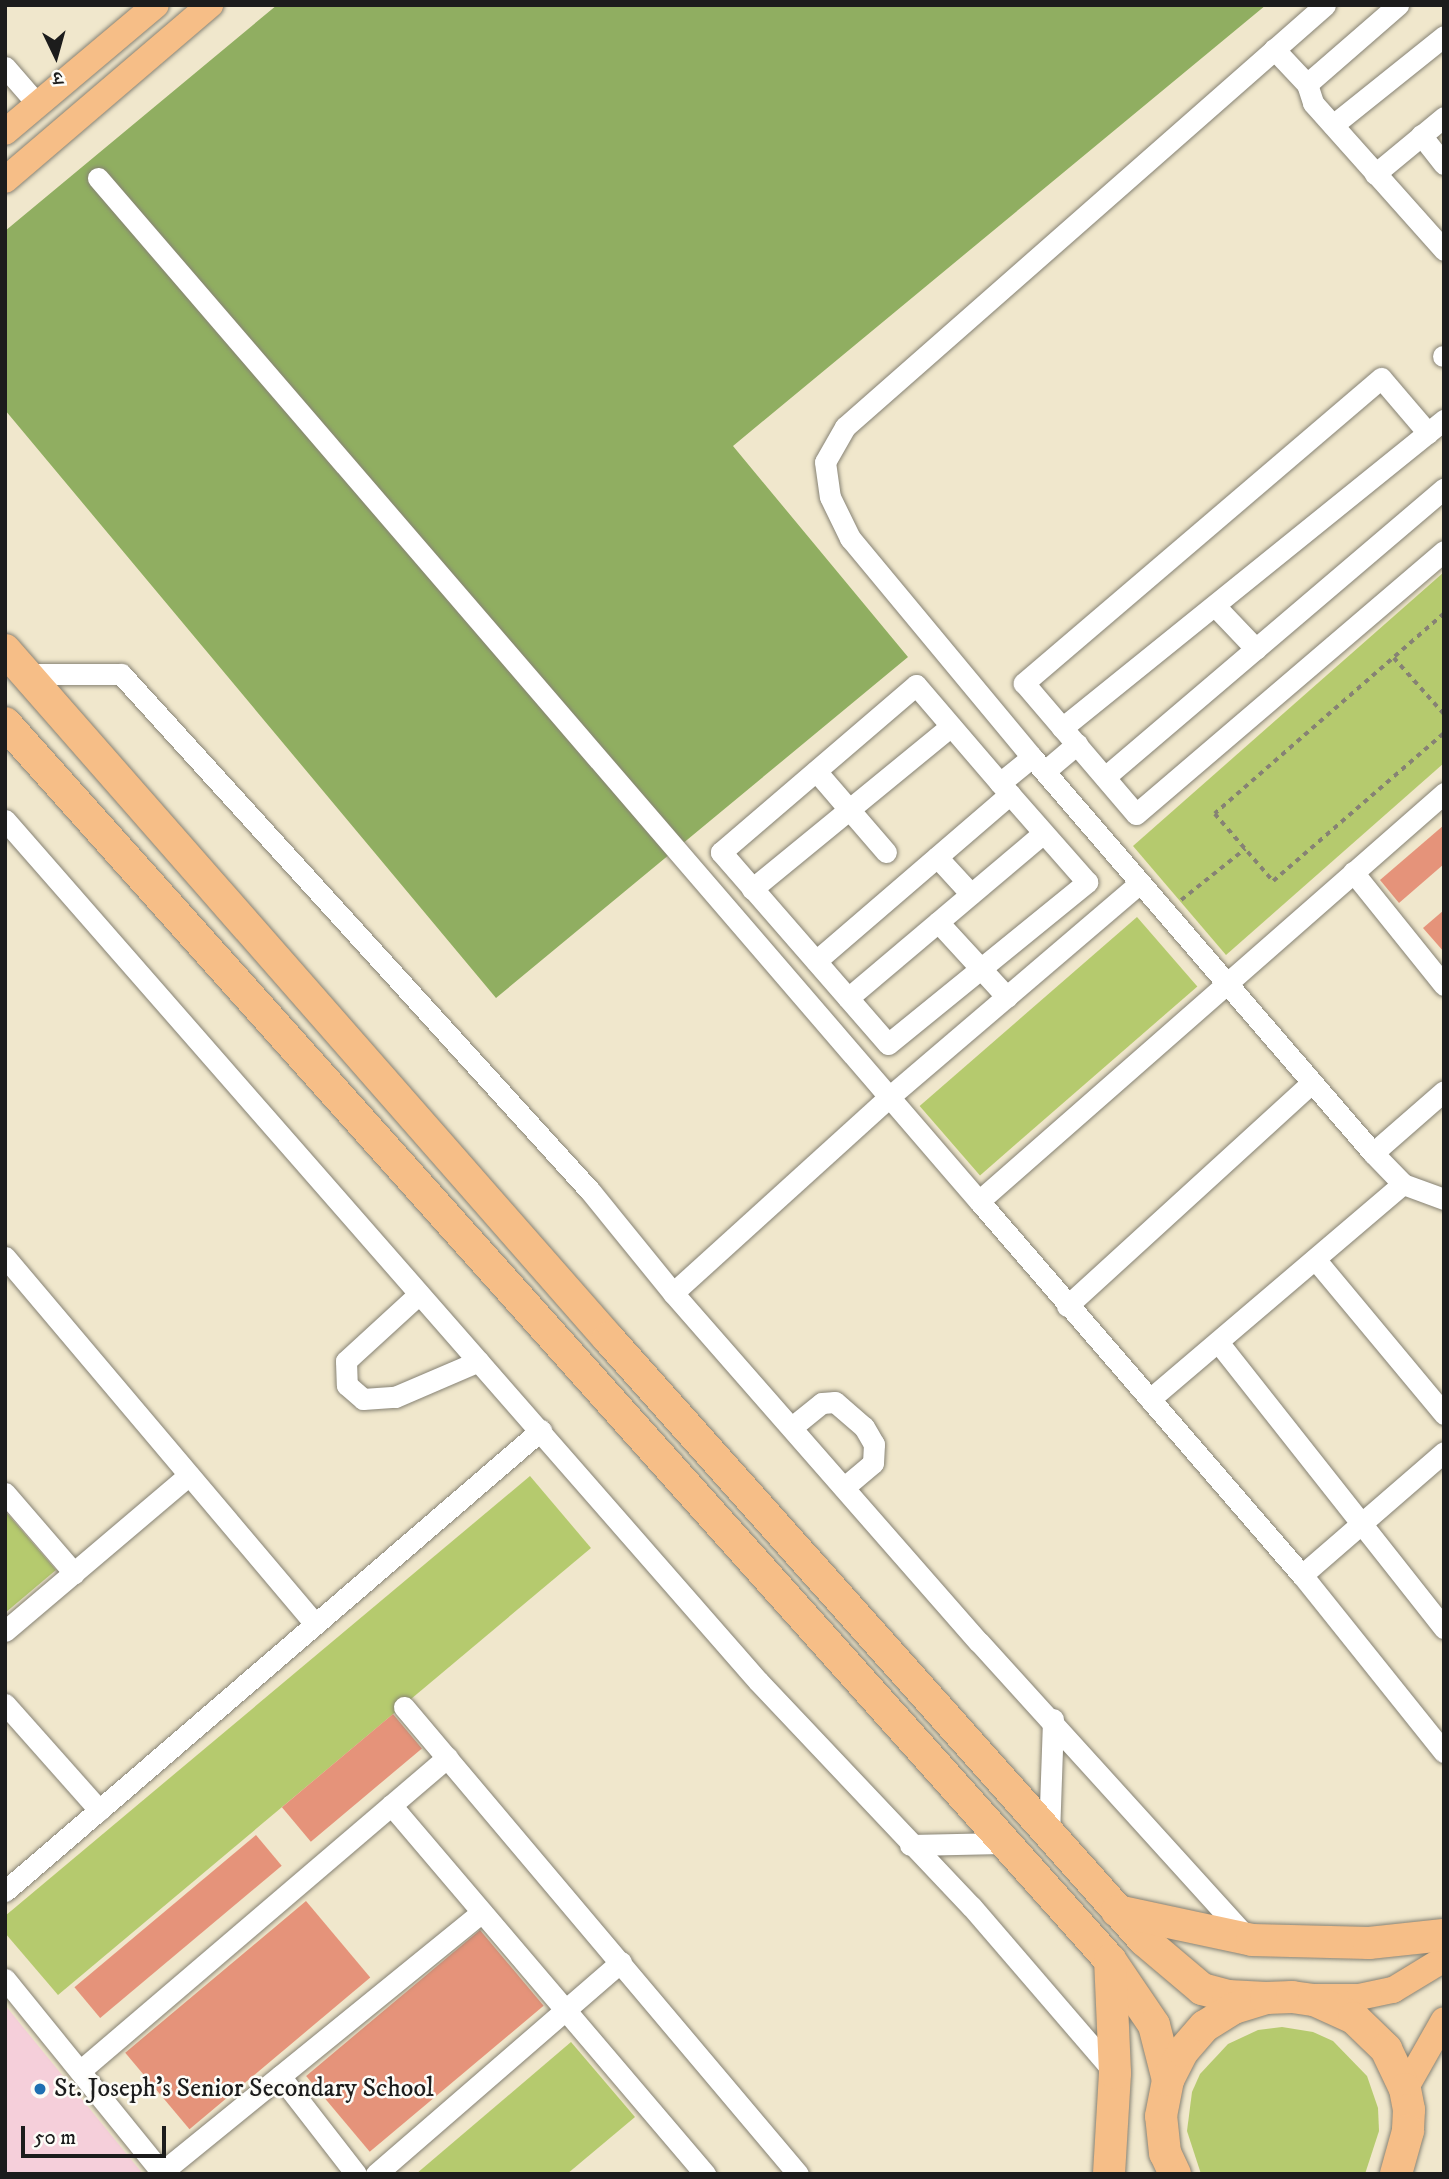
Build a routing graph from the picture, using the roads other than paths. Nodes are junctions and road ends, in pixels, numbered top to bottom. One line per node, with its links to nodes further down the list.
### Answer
1 (156, 5): 10 (main road)
2 (210, 5): 16 (main road)
3 (1325, 5): 6 (street)
4 (1398, 5): 8 (street)
5 (1444, 36): 11 (street)
6 (1274, 49): 8 (street); 29 (street)
7 (5, 67): 10 (street)
8 (1307, 84): 11 (street)
9 (1444, 117): 12 (street)
10 (17, 122)
11 (1333, 125): 14 (street)
12 (1421, 135): 13 (street); 14 (street)
13 (1444, 164)
14 (1375, 174): 17 (street)
15 (98, 178): 52 (street)
16 (5, 180)
17 (1444, 250)
18 (1436, 426): 21 (street); 27 (street)
19 (1444, 488): 22 (street)
20 (1444, 551): 31 (street)
21 (1216, 607): 22 (street); 27 (street)
22 (1256, 649): 31 (street)
23 (5, 650): 24 (highway)
24 (27, 674): 59 (street); 85 (highway)
25 (5, 723): 86 (highway)
26 (951, 726): 30 (street); 32 (street); 34 (street)
27 (1062, 728): 28 (street)
28 (1077, 744): 29 (street); 31 (street)
29 (1039, 764): 32 (street); 40 (street)
30 (816, 771): 34 (street); 41 (street)
31 (1105, 777)
32 (1005, 789): 36 (street); 38 (street)
33 (1444, 793): 39 (street)
34 (847, 807): 37 (street); 41 (street)
35 (5, 820): 60 (street)
36 (1043, 833): 42 (street); 45 (street)
37 (886, 852)
38 (937, 857): 42 (street); 44 (street)
39 (1353, 872): 46 (street); 47 (street)
40 (1140, 883): 46 (street); 48 (street)
41 (752, 889): 44 (street)
42 (971, 894): 43 (street)
43 (938, 922): 45 (street); 49 (street)
44 (816, 961): 49 (street)
45 (981, 968): 48 (street); 49 (street)
46 (1226, 984): 50 (street); 56 (street)
47 (1444, 985)
48 (1007, 997): 52 (street)
49 (848, 998)
50 (1310, 1084): 53 (street); 61 (street)
51 (1444, 1091): 53 (street)
52 (888, 1098): 56 (street); 59 (street)
53 (1373, 1153): 54 (street)
54 (1403, 1184): 55 (street); 58 (street)
55 (1444, 1199)
56 (979, 1201): 61 (street)
57 (5, 1256): 69 (street)
58 (1315, 1259): 62 (street); 65 (street)
59 (673, 1293): 66 (street)
60 (419, 1294): 63 (street); 63 (street)
61 (1068, 1306): 64 (street)
62 (1218, 1342): 64 (street); 72 (street)
63 (479, 1361): 67 (street)
64 (1150, 1399): 74 (street)
65 (1444, 1414)
66 (792, 1427): 70 (street); 70 (street)
67 (541, 1430): 75 (street); 87 (street)
68 (1444, 1452): 72 (street)
69 (188, 1475): 73 (street); 75 (street)
70 (845, 1487): 80 (street)
71 (5, 1493): 73 (street)
72 (1363, 1522): 74 (street); 76 (street)
73 (74, 1573): 77 (street)
74 (1302, 1576): 81 (street)
75 (315, 1624): 84 (street)
76 (1444, 1628)
77 (5, 1631)
78 (5, 1704): 84 (street)
79 (404, 1707): 82 (street)
80 (1053, 1720): 85 (street); 92 (street)
81 (1443, 1748)
82 (447, 1757): 83 (street); 95 (street)
83 (391, 1805): 90 (street); 100 (street)
84 (99, 1810): 88 (street)
85 (1049, 1835): 89 (highway)
86 (1003, 1843): 87 (street); 94 (highway)
87 (910, 1845): 101 (street)
88 (5, 1891)
89 (1117, 1911): 92 (highway); 97 (highway)
90 (482, 1912): 98 (street); 102 (street)
91 (1444, 1935): 92 (highway)
92 (1248, 1939)
93 (1444, 1959): 97 (main road)
94 (1110, 1960): 101 (highway); 103 (highway)
95 (621, 1962): 98 (street); 111 (street)
96 (5, 1979): 100 (street)
97 (1279, 1998): 103 (highway); 104 (highway)
98 (566, 2009): 109 (street); 110 (street)
99 (1444, 2020): 104 (main road)
100 (80, 2071): 106 (street)
101 (1115, 2073): 112 (highway)
102 (280, 2076): 106 (street); 108 (street)
103 (1168, 2080): 105 (highway)
104 (1405, 2089): 107 (highway)
105 (1166, 2167)
106 (163, 2173)
107 (1397, 2173)
108 (356, 2174)
109 (376, 2174)
110 (705, 2174)
111 (798, 2174)
112 (1109, 2174)

